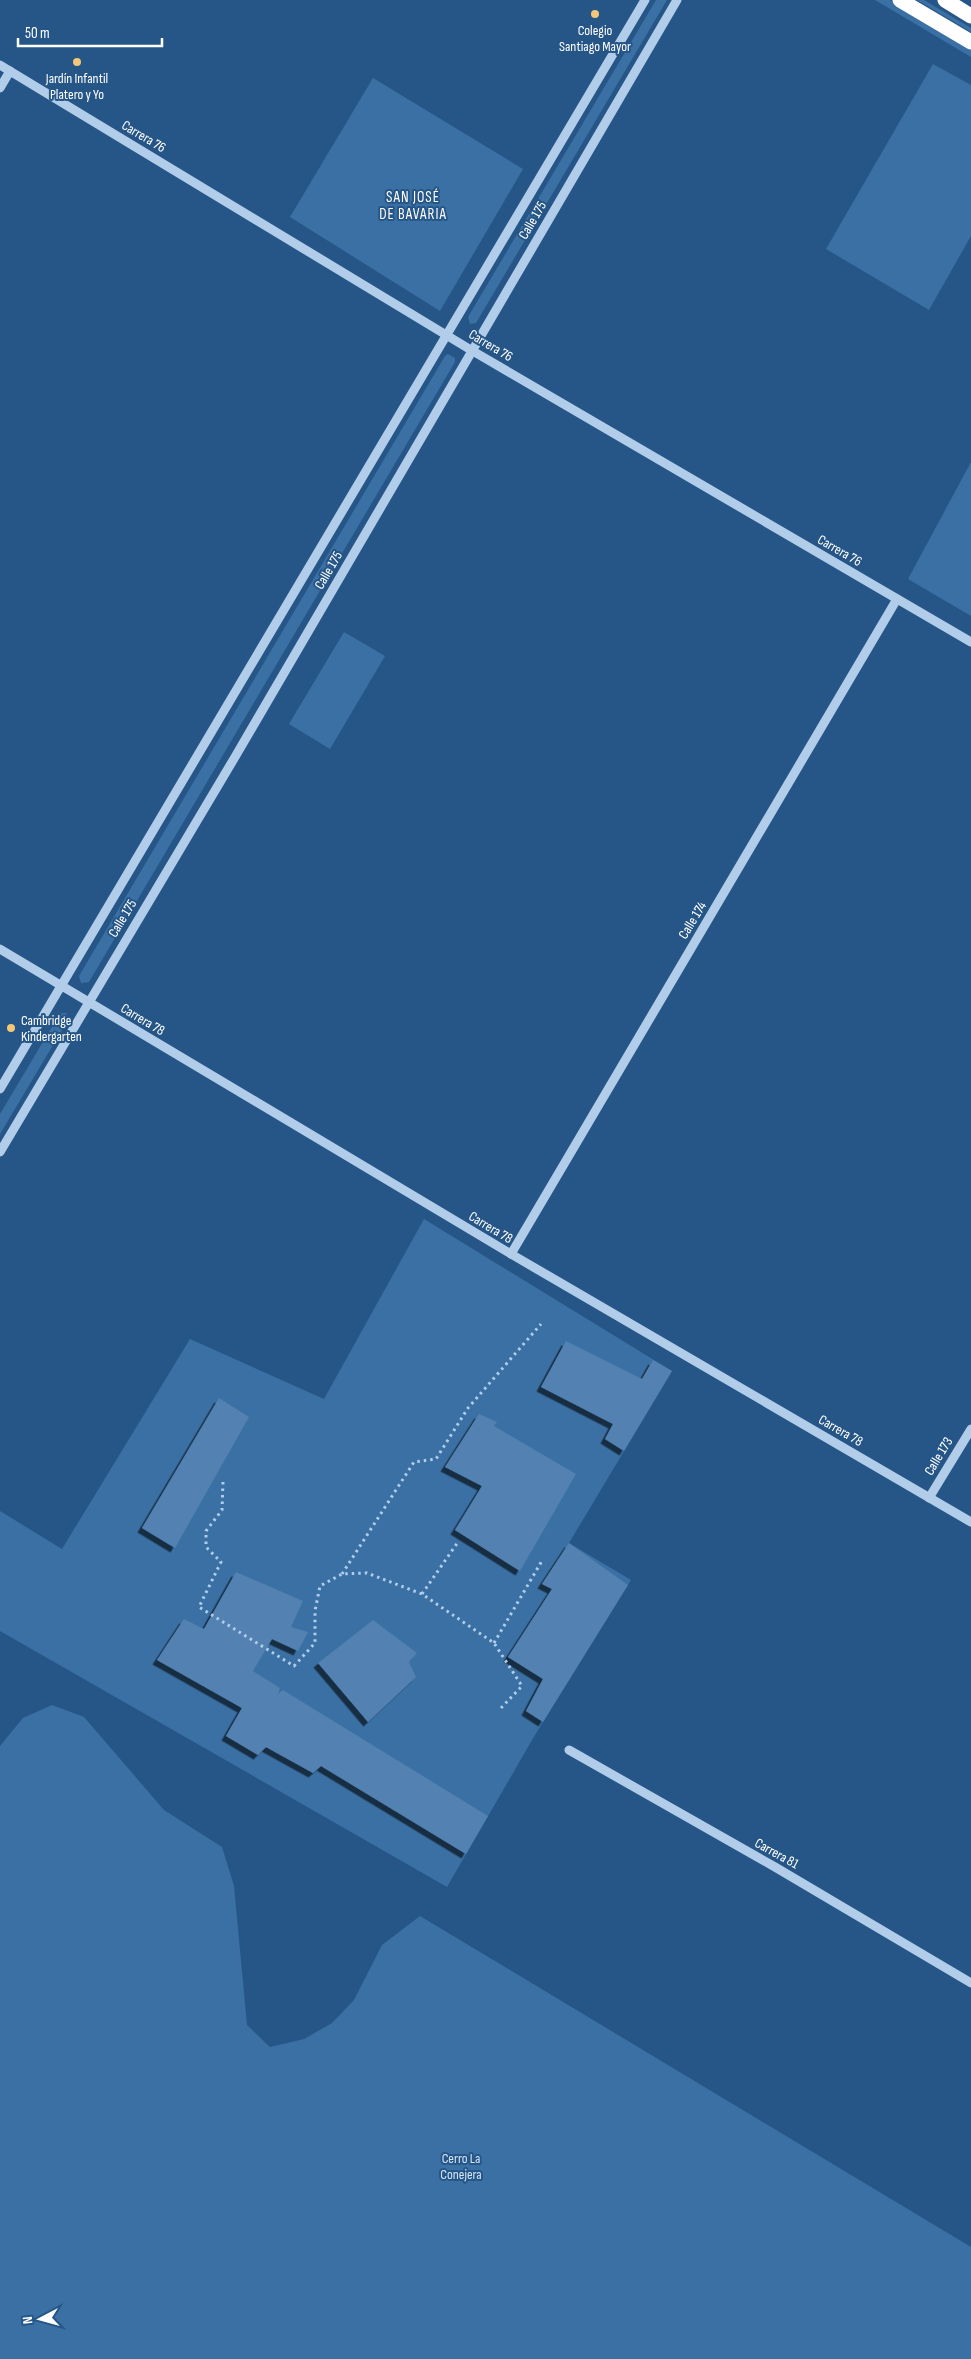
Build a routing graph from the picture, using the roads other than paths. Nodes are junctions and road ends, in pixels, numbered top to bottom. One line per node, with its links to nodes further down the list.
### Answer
1 (645, 0): 10 (street, Calle 175)
2 (677, 0): 11 (street, Calle 175)
3 (900, 0): 6 (highway)
4 (944, 0): 5 (highway)
5 (971, 16)
6 (971, 42)
7 (0, 66): 8 (street, Carrera 76)
8 (10, 71): 9 (street); 10 (street, Carrera 76)
9 (0, 88)
10 (448, 334): 11 (street, Carrera 76); 15 (street, Calle 175)
11 (472, 350): 12 (street, Carrera 76); 16 (street, Calle 175)
12 (897, 599): 13 (street, Carrera 76); 19 (street, Calle 174)
13 (971, 642)
14 (0, 949): 15 (street, Carrera 78)
15 (61, 986): 16 (street, Carrera 78); 17 (street, Calle 175)
16 (88, 1002): 18 (street, Calle 175); 19 (street, Carrera 78)
17 (0, 1089)
18 (0, 1152)
19 (511, 1254): 21 (street, Carrera 78)
20 (971, 1428): 21 (street, Calle 173)
21 (929, 1498): 22 (street, Carrera 78)
22 (971, 1522)
23 (569, 1750): 24 (street, Carrera 81)
24 (971, 1983)

